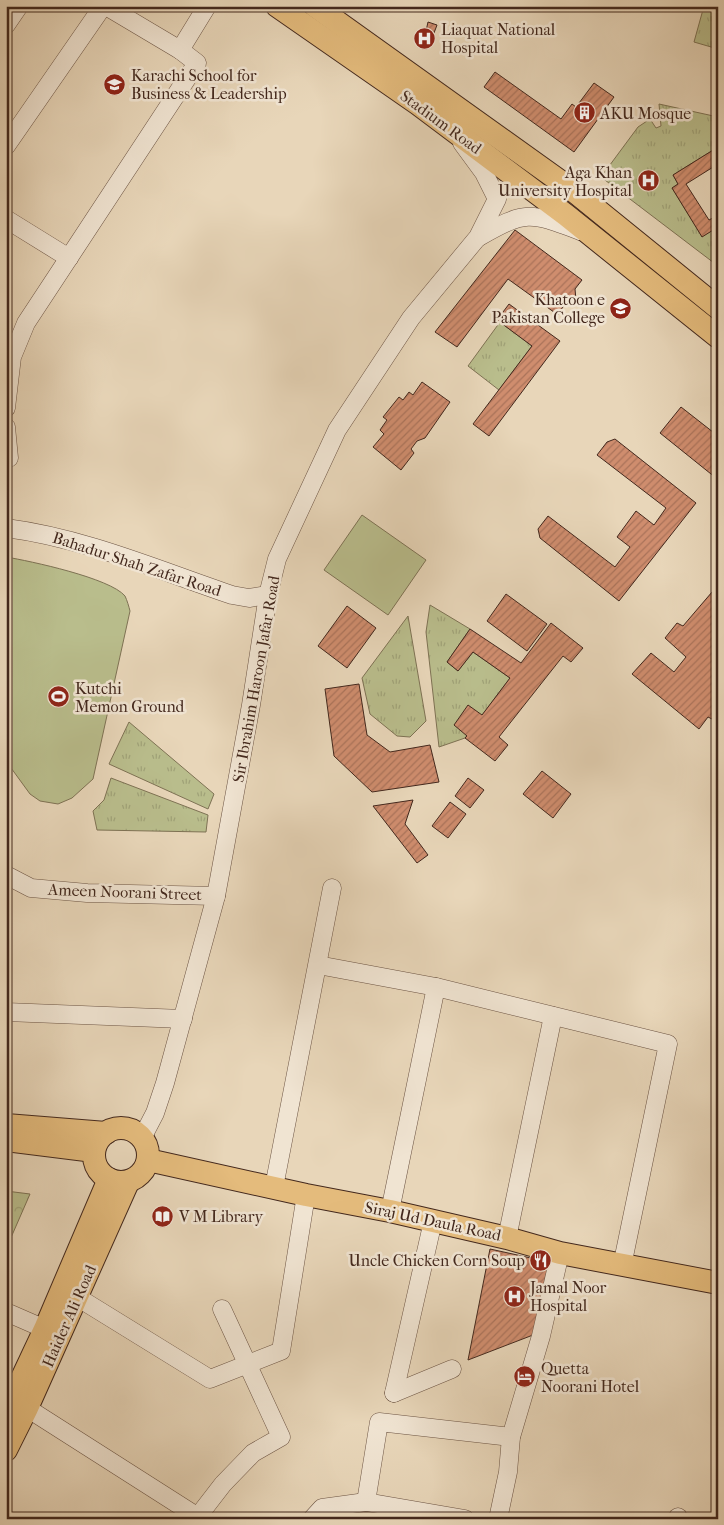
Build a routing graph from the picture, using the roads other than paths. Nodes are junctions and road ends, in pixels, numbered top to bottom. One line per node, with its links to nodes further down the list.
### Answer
1 (19, 6): 6 (street)
2 (104, 6): 7 (street); 9 (street)
3 (208, 6): 7 (street)
4 (277, 6): 8 (main road, Stadium Road)
5 (315, 6): 14 (main road, Stadium Road)
6 (6, 25)
7 (180, 50): 13 (street)
8 (454, 132): 11 (main road, Stadium Road); 12 (street)
9 (6, 146)
10 (6, 219): 13 (street)
11 (593, 236): 12 (street); 15 (main road, Stadium Road)
12 (478, 237): 20 (street, Sir Ibrahim Haroon Jafar Road)
13 (69, 258): 16 (street)
14 (718, 308)
15 (718, 337)
16 (6, 408)
17 (6, 427): 18 (street)
18 (10, 458)
19 (6, 528): 20 (street, Bahadur Shah Zafar Road)
20 (268, 595): 23 (street, Sir Ibrahim Haroon Jafar Road)
21 (6, 876): 23 (street, Ameen Noorani Street)
22 (332, 888): 24 (street)
23 (216, 896): 28 (street, Sir Ibrahim Haroon Jafar Road)
24 (318, 965): 25 (street); 36 (street)
25 (436, 987): 27 (street); 38 (street)
26 (6, 1012): 28 (street)
27 (553, 1016): 40 (street); 42 (street)
28 (183, 1019): 31 (street, Sir Ibrahim Haroon Jafar Road)
29 (6, 1125): 30 (main road)
30 (106, 1133): 31 (main road); 33 (main road)
31 (142, 1138): 34 (main road)
32 (6, 1140): 33 (main road)
33 (94, 1152): 35 (main road)
34 (148, 1160): 35 (main road); 36 (main road, Siraj Ud Daula Road)
35 (118, 1181): 44 (main road, Haider Ali Road); 47 (main road, Haider Ali Road)
36 (274, 1187): 37 (main road, Siraj Ud Daula Road)
37 (306, 1195): 38 (main road, Siraj Ud Daula Road); 48 (street)
38 (390, 1211): 39 (main road, Siraj Ud Daula Road)
39 (433, 1221): 40 (main road, Siraj Ud Daula Road); 49 (street)
40 (507, 1238): 41 (main road, Siraj Ud Daula Road)
41 (560, 1253): 42 (main road, Siraj Ud Daula Road); 51 (street)
42 (622, 1266): 43 (main road, Siraj Ud Daula Road)
43 (718, 1283)
44 (77, 1297): 48 (street); 50 (main road, Haider Ali Road)
45 (222, 1309): 48 (street)
46 (6, 1312): 47 (street)
47 (46, 1329): 50 (main road, Haider Ali Road)
48 (247, 1364): 54 (street)
49 (452, 1369)
50 (17, 1410): 52 (main road, Haider Ali Road); 54 (street)
51 (511, 1437): 53 (street); 57 (street)
52 (6, 1450)
53 (366, 1502): 55 (street); 56 (street)
54 (197, 1518)
55 (315, 1518)
56 (465, 1519)
57 (498, 1519)

